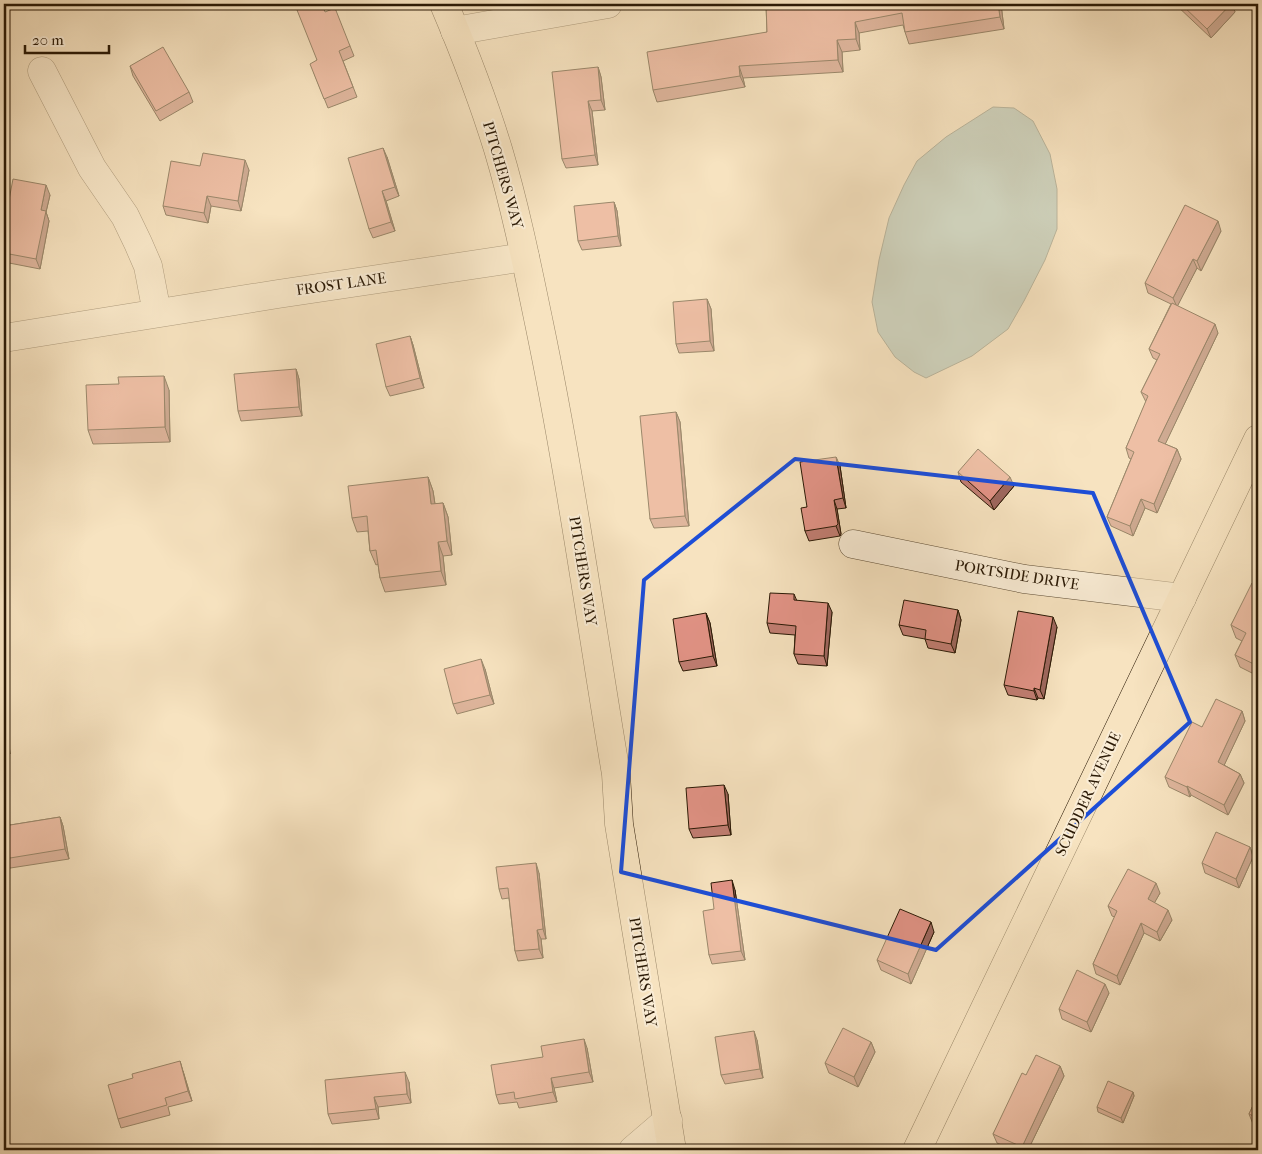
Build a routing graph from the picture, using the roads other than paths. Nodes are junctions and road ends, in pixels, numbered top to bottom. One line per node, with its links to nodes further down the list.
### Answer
1 (444, 4): 3 (main road, PITCHERS WAY)
2 (608, 4): 3 (street)
3 (456, 31): 5 (main road, PITCHERS WAY)
4 (42, 71): 6 (street)
5 (525, 257): 6 (street, FROST LANE); 11 (main road, PITCHERS WAY)
6 (158, 313): 7 (street, FROST LANE)
7 (4, 338)
8 (1258, 438): 10 (main road, SCUDDER AVENUE)
9 (853, 544): 10 (street, PORTSIDE DRIVE)
10 (1182, 598): 14 (main road, SCUDDER AVENUE)
11 (668, 1120): 12 (street); 13 (main road, PITCHERS WAY)
12 (633, 1150)
13 (672, 1150)
14 (918, 1150)

